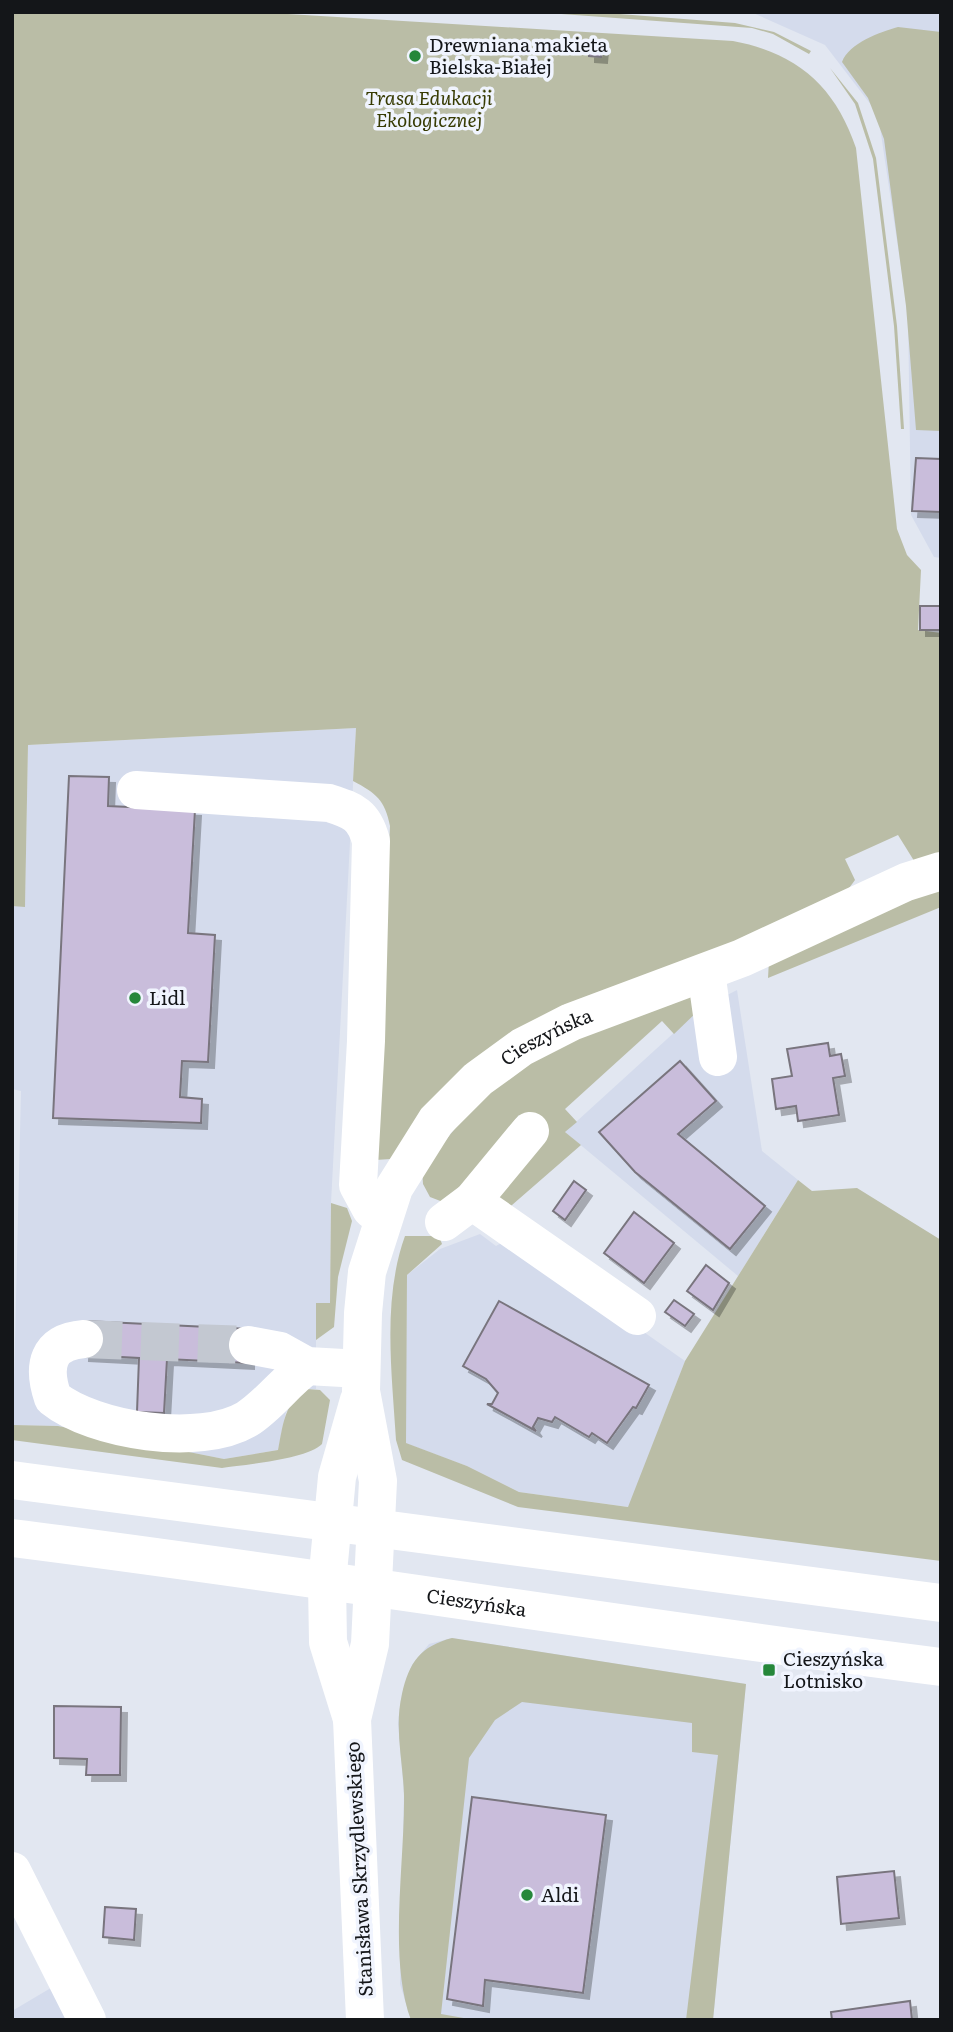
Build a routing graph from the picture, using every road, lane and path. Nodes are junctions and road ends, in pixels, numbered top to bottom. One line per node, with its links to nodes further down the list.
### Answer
1 (136, 790): 6 (main road)
2 (941, 871): 3 (main road, Cieszyńska)
3 (706, 972): 4 (main road); 6 (main road, Cieszyńska)
4 (718, 1057)
5 (530, 1131): 7 (main road)
6 (388, 1203): 7 (main road); 12 (main road, Cieszyńska)
7 (458, 1222): 8 (main road)
8 (637, 1316)
9 (84, 1339): 11 (main road)
10 (248, 1345): 11 (main road)
11 (307, 1366): 12 (main road)
12 (361, 1380): 14 (main road, Cieszyńska); 15 (main road, Cieszyńska)
13 (12, 1480): 14 (main road)
14 (331, 1521): 15 (main road); 17 (main road, Stanisława Skrzydlewskiego)
15 (377, 1529): 18 (main road, Stanisława Skrzydlewskiego); 19 (main road)
16 (12, 1538): 17 (main road, Cieszyńska)
17 (327, 1583): 18 (main road, Cieszyńska); 21 (main road, Stanisława Skrzydlewskiego)
18 (373, 1590): 20 (main road, Cieszyńska); 21 (main road, Stanisława Skrzydlewskiego)
19 (941, 1603)
20 (941, 1667)
21 (352, 1719): 24 (main road, Stanisława Skrzydlewskiego)
22 (12, 1871): 23 (main road)
23 (87, 2020)
24 (365, 2020)

